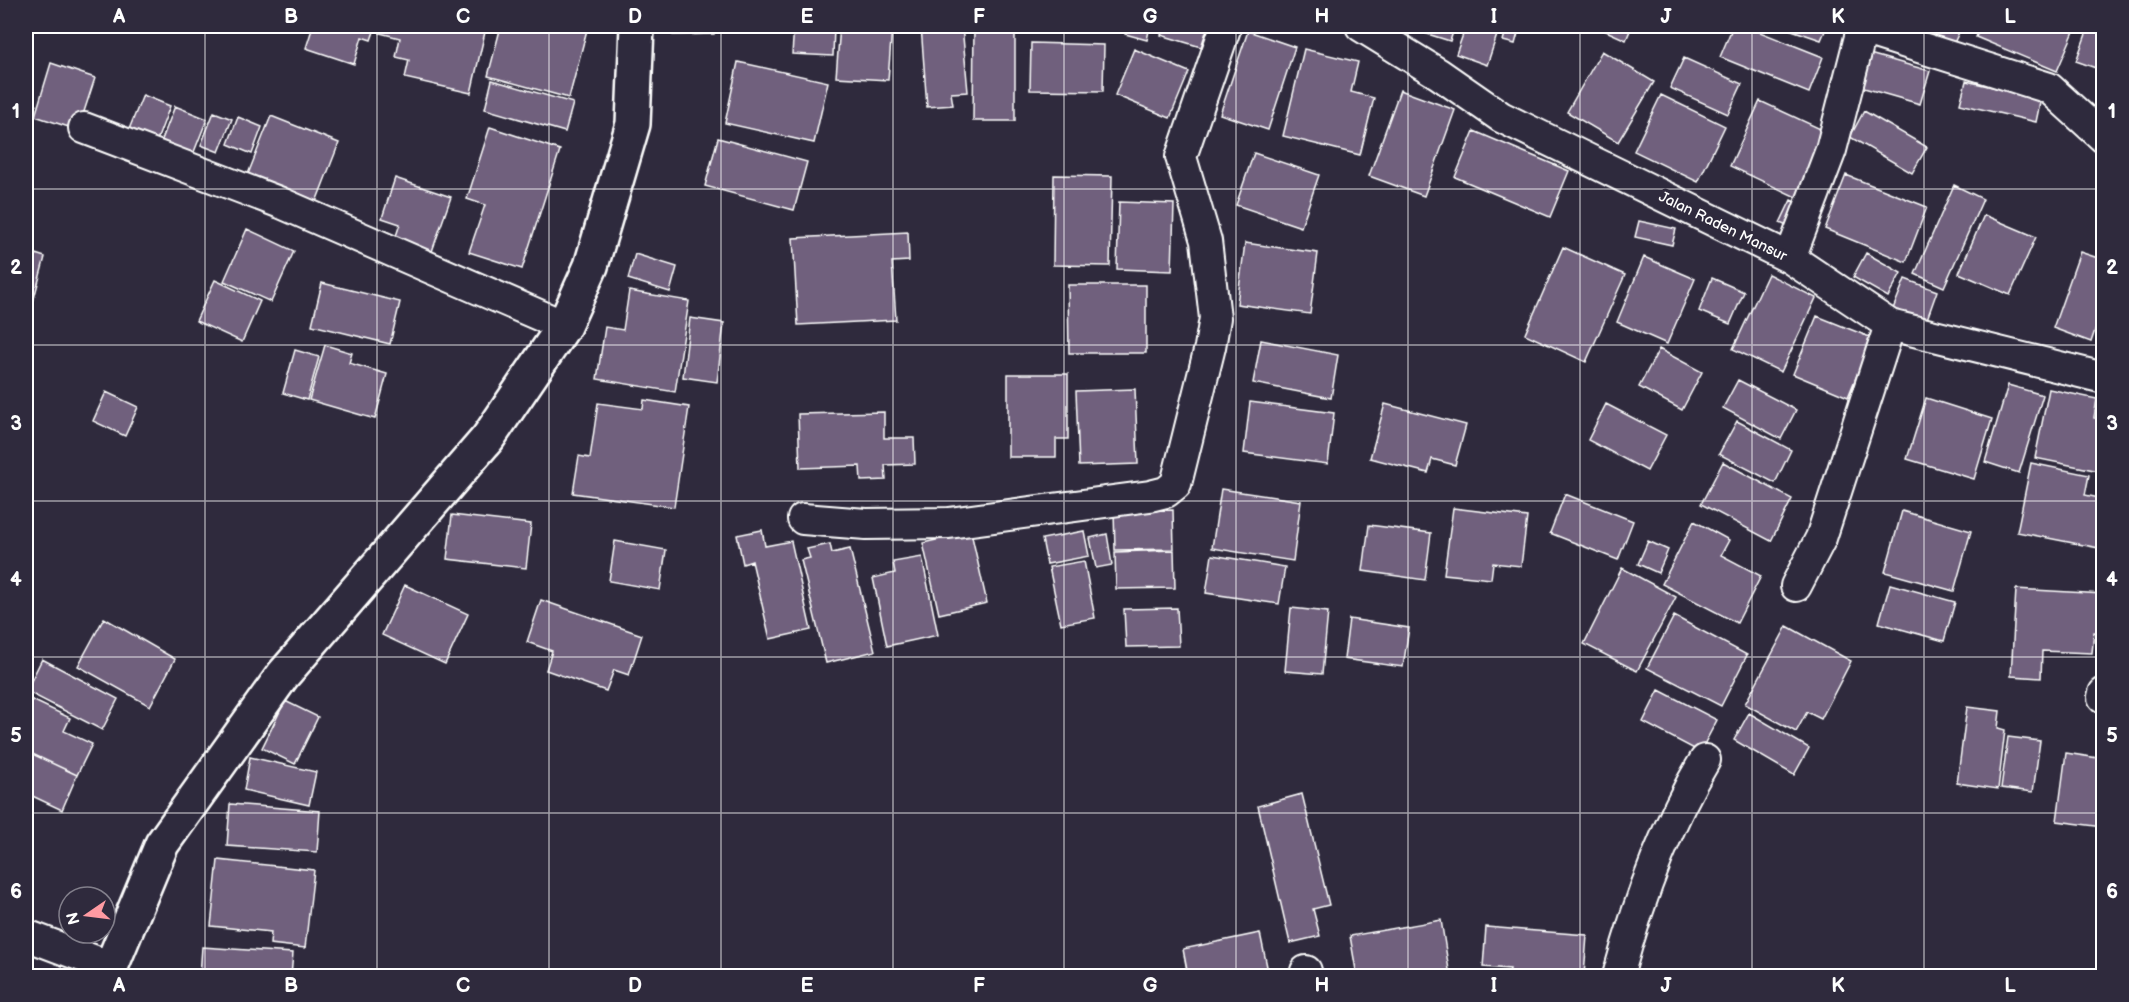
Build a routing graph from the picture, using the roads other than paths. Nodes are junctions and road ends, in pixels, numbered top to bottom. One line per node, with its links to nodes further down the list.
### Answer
1 (637, 26): 9 (main road)
2 (1226, 26): 11 (street)
3 (1361, 26): 7 (street, Jalan Raden Mansur)
4 (1862, 27): 6 (street); 7 (street)
5 (84, 128): 9 (street)
6 (2103, 138)
7 (1790, 258): 8 (street, Jalan Raden Mansur)
8 (1890, 325): 10 (street, Jalan Raden Mansur); 12 (street)
9 (564, 326): 15 (main road)
10 (2103, 378)
11 (803, 519)
12 (1796, 586)
13 (1705, 760): 16 (street)
14 (26, 935): 15 (street)
15 (111, 972)
16 (1618, 976)

